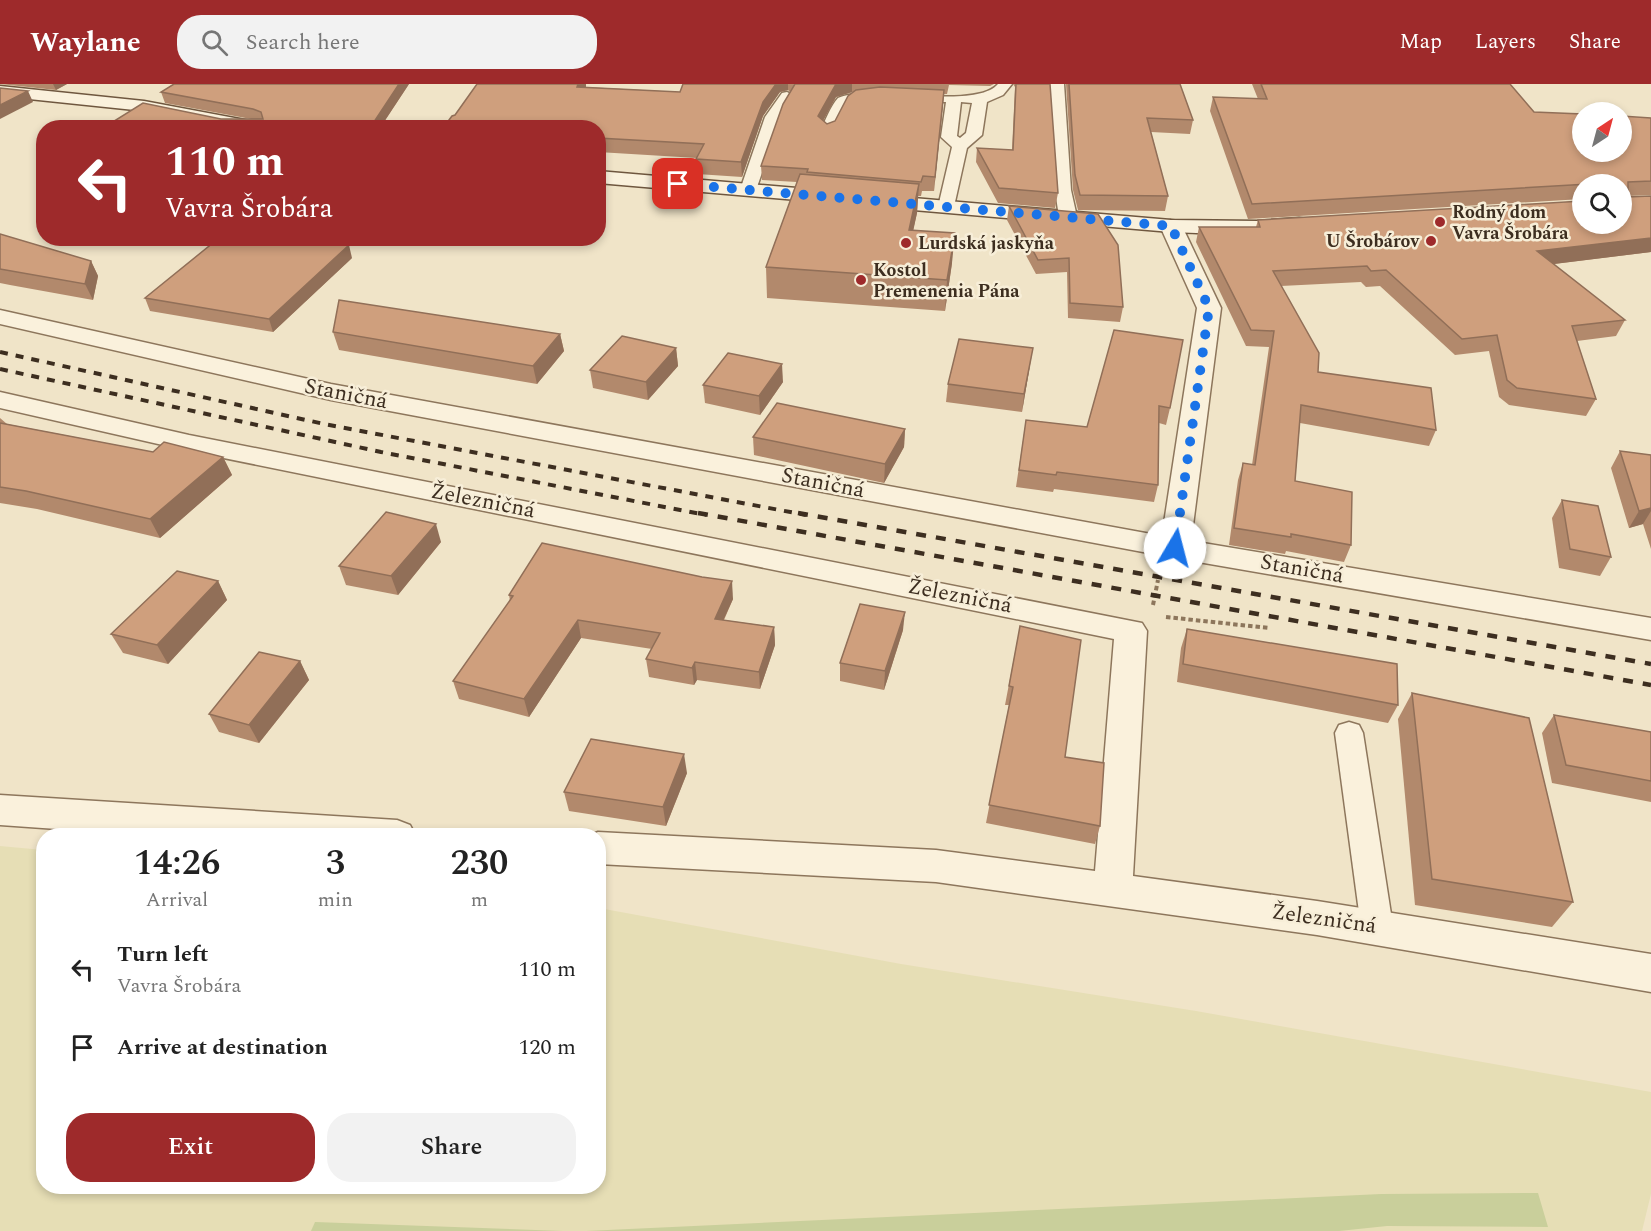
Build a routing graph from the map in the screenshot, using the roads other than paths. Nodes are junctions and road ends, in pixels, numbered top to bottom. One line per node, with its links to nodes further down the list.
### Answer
1 (1005, 84): 6 (lane)
2 (1057, 84): 13 (lane)
3 (0, 91): 7 (street)
4 (787, 96): 11 (lane)
5 (954, 99): 6 (lane); 8 (lane); 9 (lane)
6 (981, 99): 9 (lane)
7 (215, 120)
8 (828, 131)
9 (960, 146): 12 (lane)
10 (606, 178): 11 (street)
11 (748, 190): 12 (street)
12 (947, 207): 13 (street)
13 (1068, 217): 15 (street)
14 (1316, 223): 15 (street)
15 (1171, 226): 18 (street)
16 (0, 316): 18 (street, Staničná)
17 (0, 400): 24 (street, Železničná)
18 (1175, 548): 19 (street, Staničná)
19 (1651, 629)
20 (1348, 733): 25 (lane)
21 (0, 810): 22 (street)
22 (275, 828)
23 (606, 848): 24 (street, Železničná)
24 (1113, 890): 25 (street, Železničná)
25 (1377, 927): 26 (street, Železničná)
26 (1651, 973)

